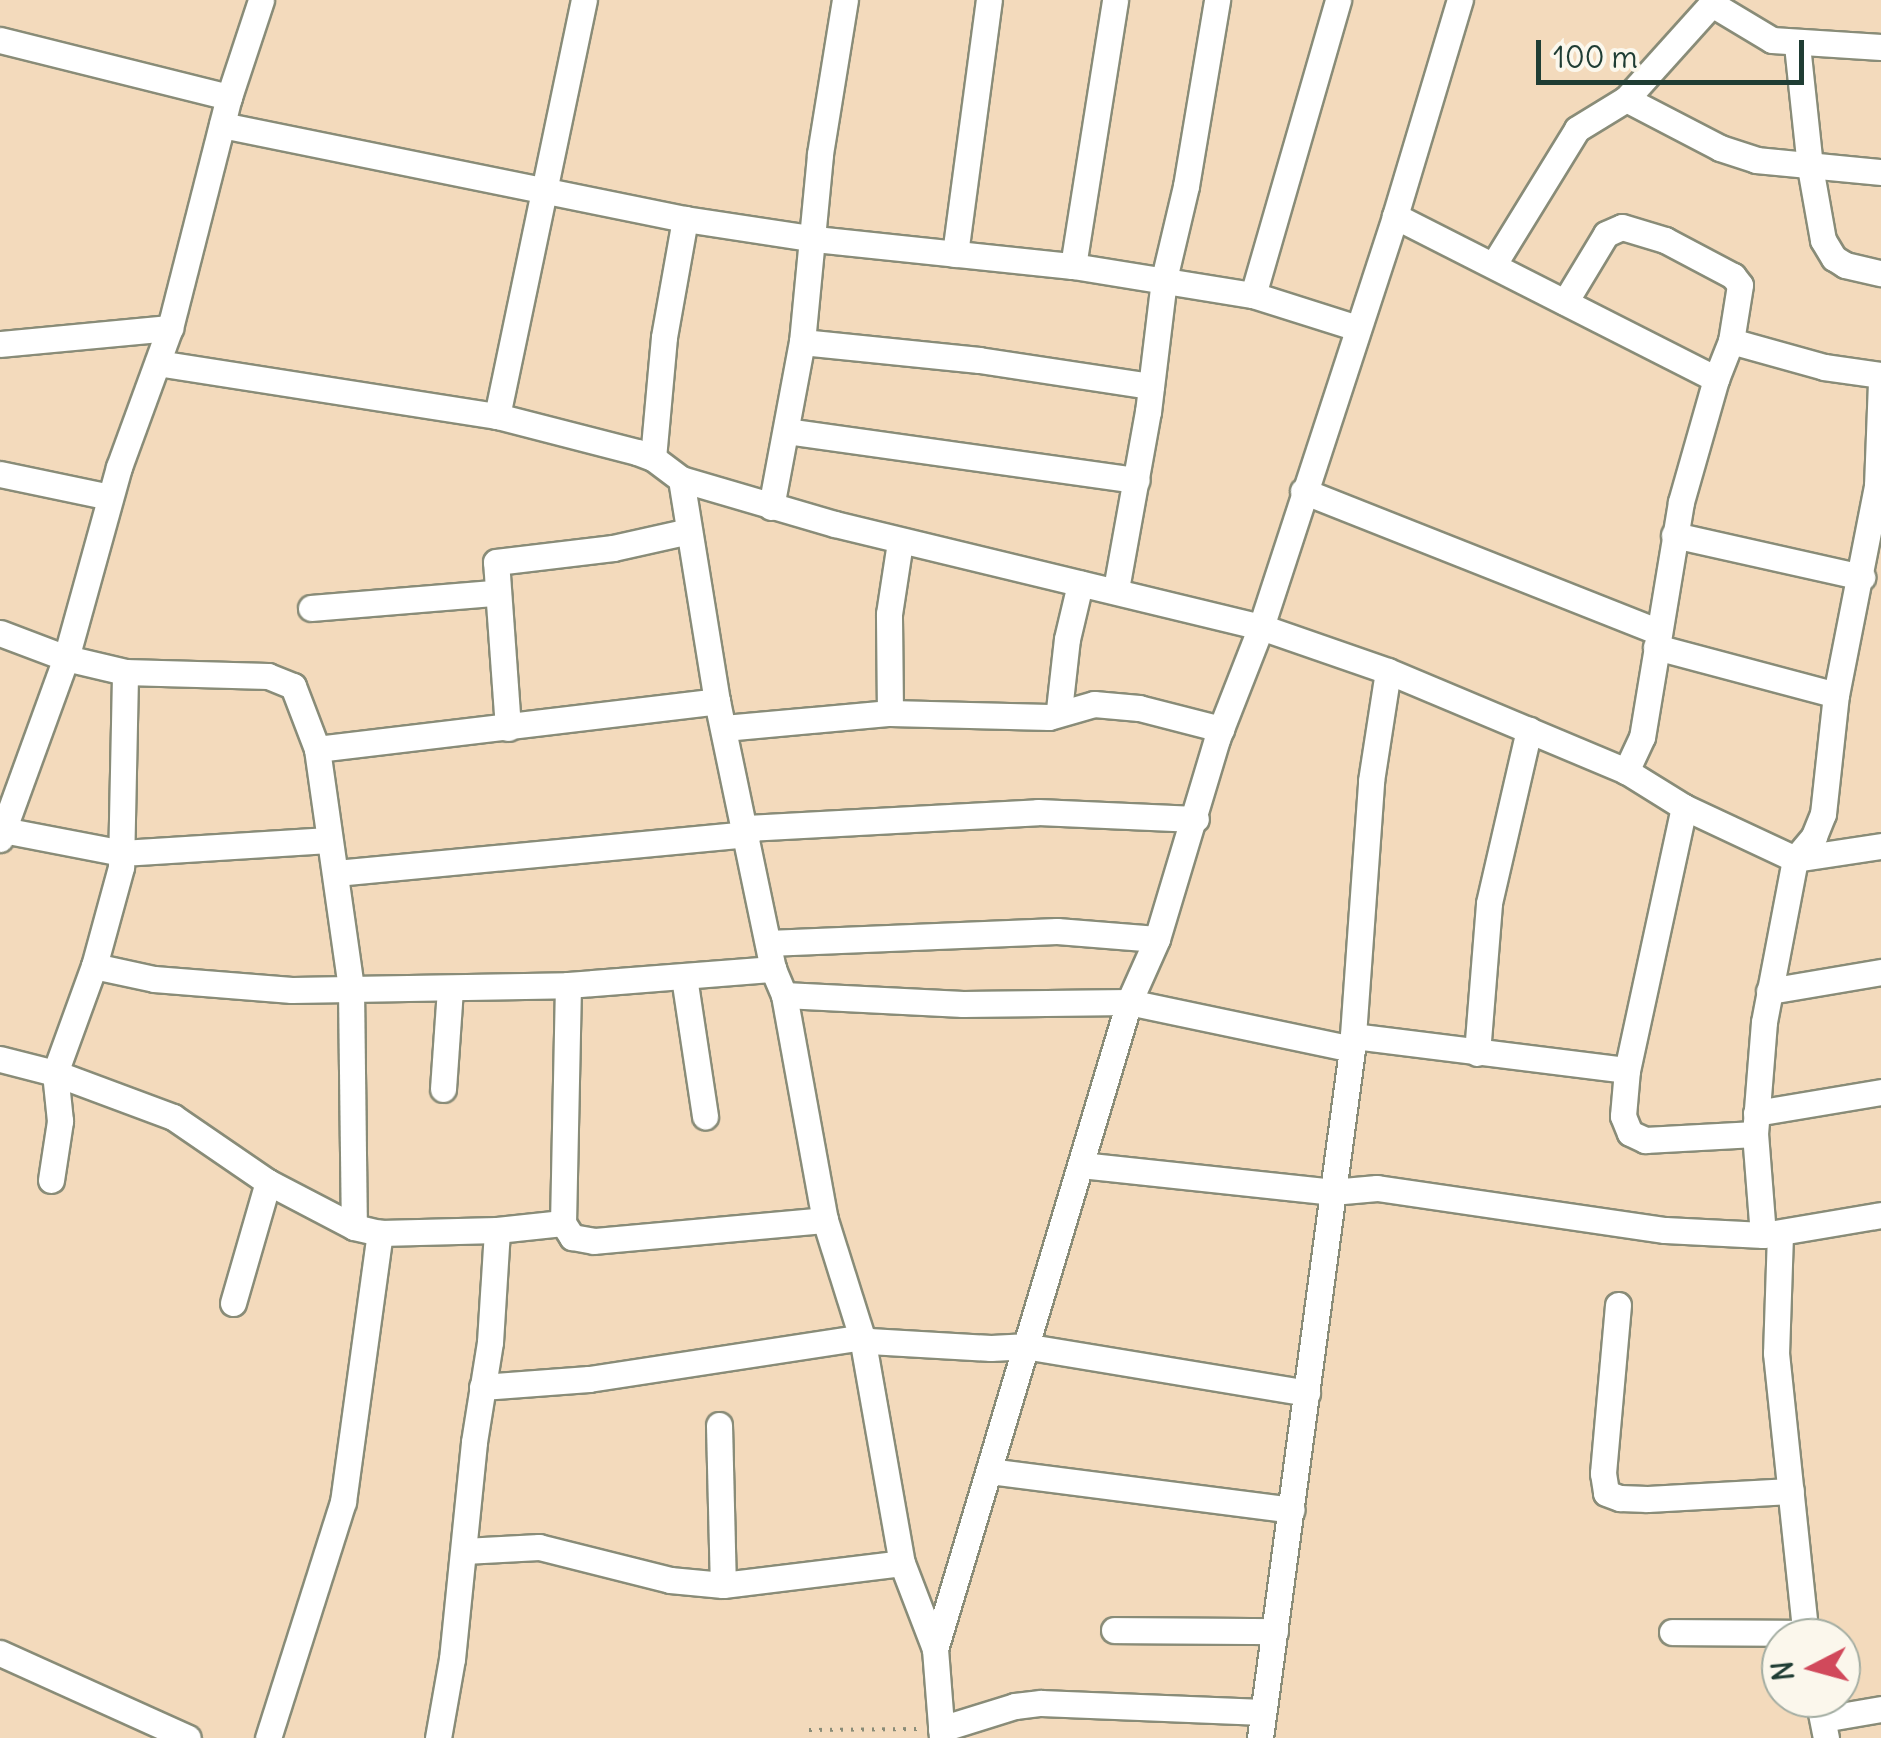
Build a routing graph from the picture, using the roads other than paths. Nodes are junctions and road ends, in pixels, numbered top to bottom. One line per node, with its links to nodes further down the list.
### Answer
1 (261, 0): 13 (street)
2 (584, 0): 18 (street)
3 (845, 0): 21 (street)
4 (990, 0): 22 (street)
5 (1114, 0): 24 (street)
6 (1217, 0): 26 (street)
7 (1338, 0): 27 (street)
8 (1460, 0): 19 (street)
9 (1714, 2): 11 (street); 14 (street)
10 (0, 40): 13 (street)
11 (1797, 45): 12 (street); 16 (street)
12 (1881, 47)
13 (229, 96): 15 (street)
14 (1626, 98): 16 (street); 23 (street)
15 (222, 125): 18 (street); 29 (street)
16 (1810, 167): 17 (street); 25 (street)
17 (1881, 172)
18 (544, 193): 20 (street); 38 (street)
19 (1395, 216): 23 (street); 30 (street)
20 (685, 219): 21 (street); 40 (street)
21 (814, 239): 22 (street); 32 (street)
22 (954, 254): 24 (street)
23 (1494, 264): 28 (street)
24 (1073, 266): 26 (street)
25 (1881, 272)
26 (1164, 279): 27 (street); 37 (street)
27 (1253, 295): 30 (street)
28 (1565, 302): 31 (street); 36 (street)
29 (170, 328): 33 (street); 34 (street)
30 (1356, 328): 44 (street)
31 (1731, 341): 35 (street); 36 (street)
32 (802, 342): 37 (street); 39 (street)
33 (0, 344)
34 (158, 363): 38 (street); 45 (street)
35 (1881, 378): 50 (street)
36 (1716, 379): 48 (street)
37 (1151, 386): 43 (street)
38 (498, 416): 40 (street)
39 (787, 431): 43 (street); 46 (street)
40 (652, 458): 42 (street)
41 (0, 474): 45 (street)
42 (681, 480): 46 (street); 47 (street)
43 (1137, 480): 52 (street)
44 (1304, 492): 55 (street); 57 (street)
45 (110, 497): 58 (street)
46 (771, 507): 49 (street)
47 (690, 531): 53 (street); 62 (street)
48 (1674, 535): 50 (street); 57 (street)
49 (900, 542): 51 (street); 64 (street)
50 (1862, 576): 61 (street)
51 (1080, 584): 52 (street); 63 (street)
52 (1116, 589): 55 (street)
53 (495, 593): 54 (street); 65 (street)
54 (310, 608)
55 (1260, 627): 59 (street); 67 (street)
56 (0, 633): 58 (street)
57 (1656, 639): 61 (street); 70 (street)
58 (66, 658): 60 (street); 74 (street)
59 (1388, 671): 68 (street); 92 (street)
60 (125, 672): 69 (street); 77 (street)
61 (1836, 694): 78 (street)
62 (717, 701): 65 (street); 66 (street)
63 (1060, 710): 64 (street); 67 (street)
64 (890, 713): 66 (street)
65 (508, 728): 69 (street)
66 (724, 728): 73 (street)
67 (1222, 729): 72 (street)
68 (1529, 730): 70 (street); 93 (street)
69 (317, 749): 75 (street)
70 (1626, 771): 71 (street)
71 (1684, 807): 78 (street); 95 (street)
72 (1196, 819): 73 (street); 80 (street)
73 (748, 831): 79 (street); 81 (street)
74 (2, 834): 77 (street)
75 (329, 840): 77 (street); 79 (street)
76 (1881, 846): 78 (street)
77 (122, 854): 82 (street)
78 (1795, 859): 89 (street)
79 (336, 872): 87 (street)
80 (1157, 940): 81 (street); 91 (street)
81 (768, 943): 83 (street)
82 (94, 966): 87 (street); 96 (street)
83 (773, 968): 85 (street); 90 (street)
84 (1881, 972): 89 (street)
85 (684, 977): 86 (street); 99 (street)
86 (568, 985): 88 (street); 107 (street)
87 (351, 989): 88 (street); 108 (street)
88 (450, 990): 97 (street)
89 (1769, 991): 100 (street)
90 (784, 996): 91 (street); 106 (street)
91 (1129, 1002): 92 (street); 101 (street)
92 (1353, 1042): 93 (street); 104 (street)
93 (1477, 1053): 95 (street)
94 (0, 1059): 96 (street)
95 (1627, 1070): 100 (street)
96 (55, 1073): 102 (street); 103 (street)
97 (443, 1090)
98 (1881, 1092): 100 (street)
99 (705, 1116)
100 (1756, 1124): 111 (street)
101 (1082, 1165): 104 (street); 115 (street)
102 (51, 1180)
103 (268, 1182): 108 (street); 112 (street)
104 (1332, 1192): 111 (street); 117 (street)
105 (1881, 1216): 111 (street)
106 (825, 1220): 107 (street); 114 (street)
107 (563, 1223): 109 (street)
108 (354, 1227): 110 (street)
109 (497, 1230): 110 (street); 116 (street)
110 (380, 1233): 135 (street)
111 (1771, 1235): 120 (street)
112 (232, 1303)
113 (1618, 1305): 120 (street)
114 (862, 1337): 115 (street); 116 (street); 123 (street)
115 (1024, 1346): 117 (street); 119 (street)
116 (482, 1387): 122 (street)
117 (1307, 1393): 121 (street)
118 (719, 1426): 124 (street)
119 (990, 1471): 121 (street); 130 (street)
120 (1791, 1490): 125 (street)
121 (1292, 1510): 127 (street)
122 (464, 1551): 124 (street); 136 (street)
123 (902, 1563): 124 (street); 130 (street)
124 (724, 1585)
125 (1804, 1618)
126 (1114, 1630): 127 (street)
127 (1275, 1632): 132 (street)
128 (1672, 1632): 129 (street)
129 (1761, 1635)
130 (935, 1650): 133 (street)
131 (0, 1654): 134 (street)
132 (1264, 1712): 133 (street); 137 (street)
133 (941, 1734)
134 (188, 1738)
135 (268, 1738)
136 (438, 1738)
137 (1260, 1738)

